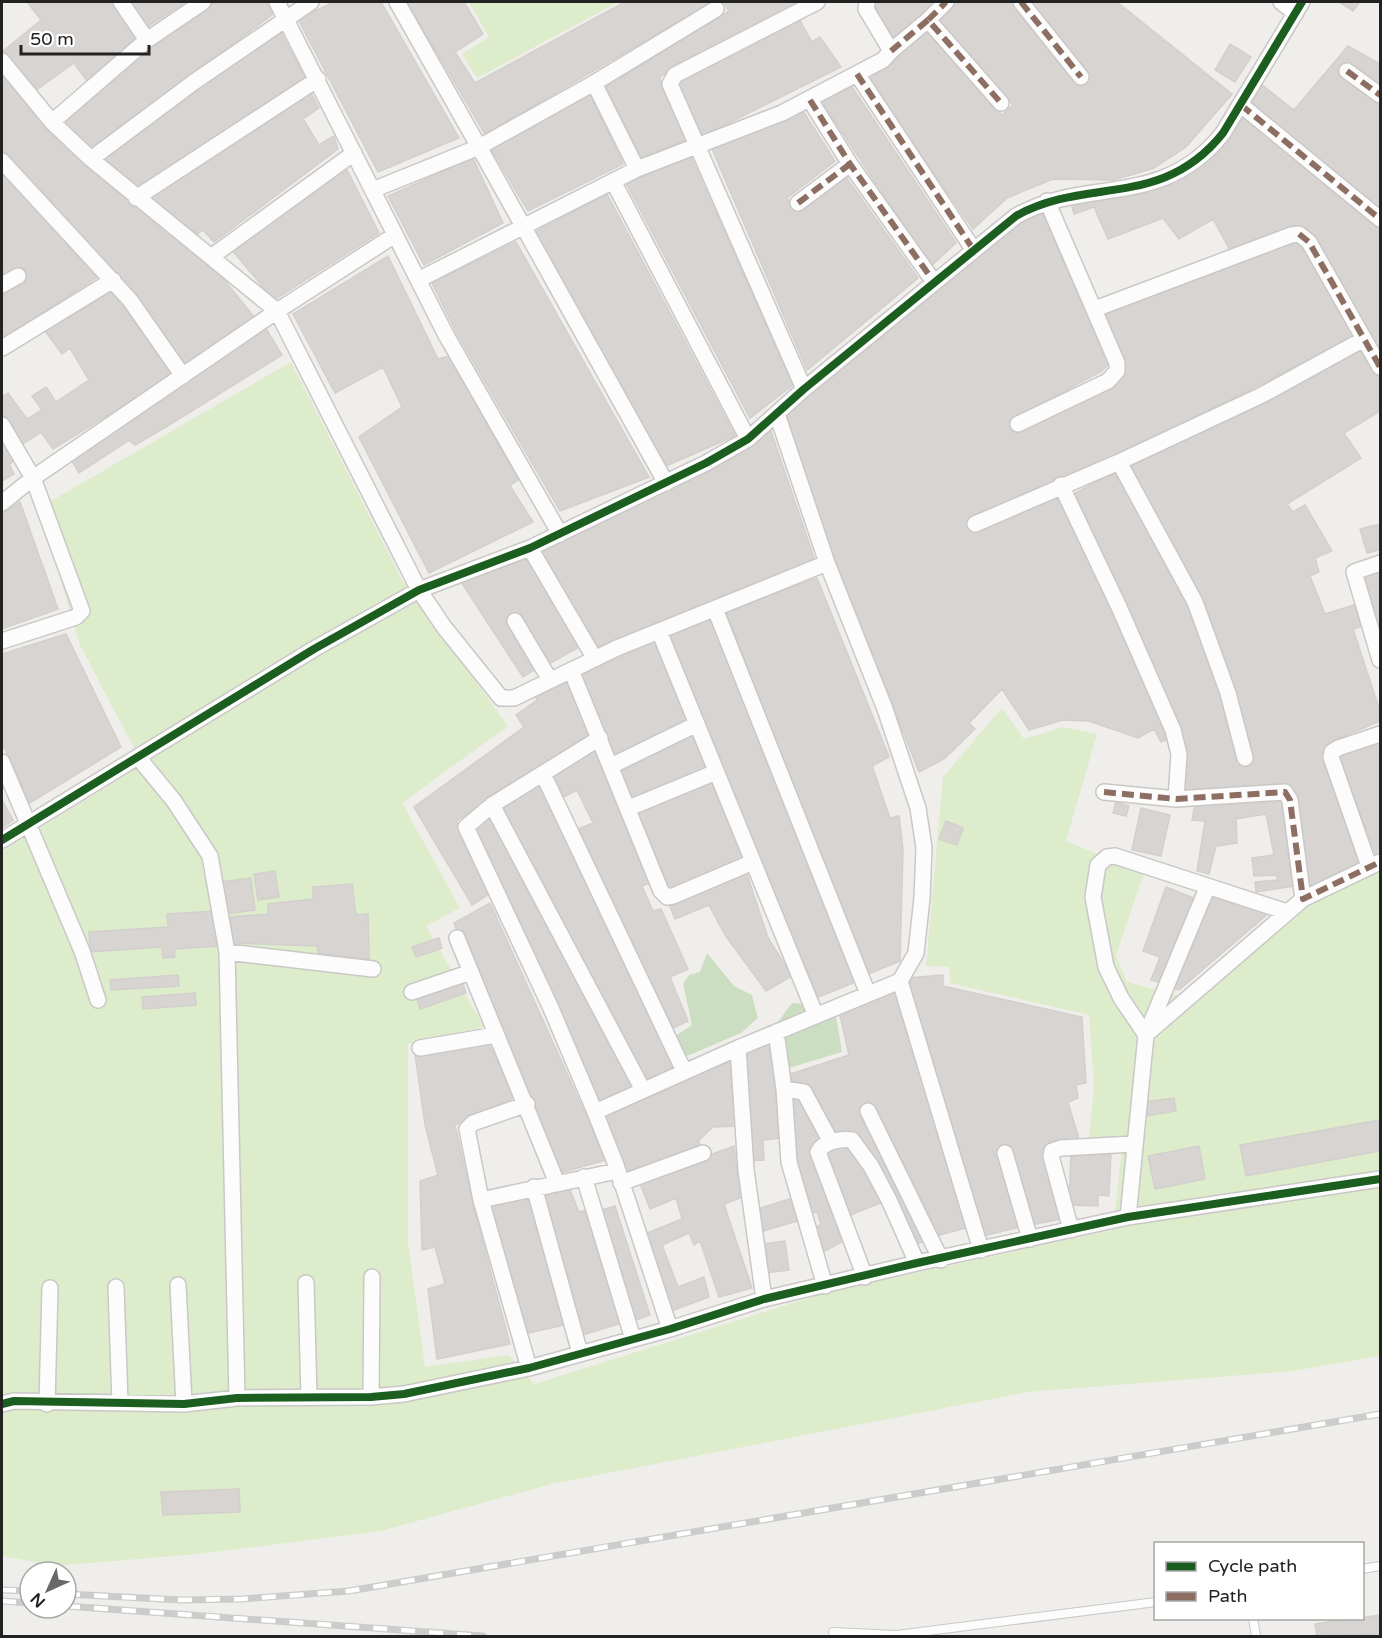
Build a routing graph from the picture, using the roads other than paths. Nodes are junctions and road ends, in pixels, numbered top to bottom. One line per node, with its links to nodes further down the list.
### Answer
1 (121, 2): 15 (street)
2 (203, 2): 15 (street)
3 (277, 2): 13 (street)
4 (311, 2): 13 (street)
5 (397, 2): 29 (street)
6 (817, 2): 28 (street)
7 (866, 2): 16 (street)
8 (945, 2): 14 (street)
9 (1022, 2): 20 (street)
10 (1281, 2): 11 (street)
11 (1298, 7): 26 (street)
12 (716, 9): 22 (street)
13 (285, 17): 21 (street); 31 (street)
14 (928, 20): 16 (street); 25 (street)
15 (147, 40): 27 (street)
16 (891, 51): 19 (street)
17 (2, 61): 27 (street)
18 (1347, 71): 23 (street)
19 (857, 74): 24 (street); 43 (street)
20 (1081, 76)
21 (318, 79): 30 (street); 37 (street)
22 (594, 83): 29 (street); 34 (street)
23 (1380, 95)
24 (810, 100): 28 (street); 33 (street)
25 (1001, 103)
26 (1241, 105): 38 (street); 40 (street)
27 (52, 122): 31 (street)
28 (698, 145): 34 (street); 56 (street)
29 (479, 147): 36 (street); 41 (street)
30 (354, 153): 36 (street); 44 (street)
31 (91, 159): 37 (street)
32 (2, 161): 46 (street)
33 (850, 164): 39 (street); 48 (street)
34 (637, 169): 35 (street)
35 (613, 182): 41 (street); 60 (street)
36 (375, 189): 42 (street)
37 (136, 198): 44 (street)
38 (1047, 201): 43 (street); 50 (street)
39 (798, 202)
40 (1380, 219)
41 (523, 228): 47 (street); 63 (street)
42 (395, 235): 47 (street); 51 (street)
43 (973, 249): 48 (street)
44 (211, 257): 51 (street)
45 (18, 276): 49 (street)
46 (112, 280): 53 (street); 55 (street)
47 (418, 280): 67 (street)
48 (934, 282): 56 (street)
49 (2, 285)
50 (1095, 309): 52 (street); 58 (street)
51 (277, 311): 55 (street); 71 (street)
52 (1364, 339): 54 (street); 61 (street)
53 (2, 348)
54 (1380, 368)
55 (183, 376): 62 (street)
56 (804, 389): 57 (street)
57 (777, 414): 60 (street); 69 (street)
58 (1018, 424)
59 (2, 425): 62 (street)
60 (748, 439): 63 (street)
61 (1119, 462): 64 (street); 84 (street)
62 (33, 478): 65 (street); 75 (street)
63 (666, 483): 67 (street)
64 (1061, 485): 66 (street); 90 (street)
65 (2, 503)
66 (975, 524)
67 (560, 534): 68 (street)
68 (530, 548): 71 (street); 76 (street)
69 (827, 563): 72 (street); 104 (street)
70 (1380, 563): 77 (street)
71 (419, 590): 79 (street); 83 (street)
72 (715, 609): 74 (street); 106 (street)
73 (514, 621): 79 (street)
74 (659, 631): 76 (street); 80 (street)
75 (2, 641)
76 (595, 659): 78 (street)
77 (1380, 660)
78 (571, 670): 79 (street); 82 (street)
79 (550, 680)
80 (697, 724): 85 (street); 87 (street)
81 (1380, 734): 96 (street)
82 (600, 738): 85 (street); 88 (street)
83 (138, 757): 93 (street); 101 (street)
84 (1245, 758)
85 (611, 766): 92 (street)
86 (3, 769): 93 (street)
87 (716, 772): 92 (street); 95 (street)
88 (543, 774): 91 (street); 114 (street)
89 (1104, 792): 90 (street)
90 (1176, 800): 98 (street)
91 (492, 805): 116 (street); 119 (street)
92 (629, 808): 95 (street)
93 (28, 823): 94 (street); 107 (street)
94 (2, 840)
95 (753, 862): 108 (street)
96 (1375, 864): 98 (street)
97 (1207, 888): 99 (street); 111 (street); 111 (street)
98 (1303, 899): 99 (street)
99 (1287, 912): 111 (street)
100 (457, 939): 103 (street)
101 (227, 952): 102 (street); 150 (street)
102 (373, 969)
103 (471, 972): 105 (street); 110 (street)
104 (900, 981): 106 (street); 133 (street)
105 (412, 992)
106 (868, 994): 108 (street)
107 (98, 1000)
108 (816, 1016): 109 (street)
109 (776, 1032): 113 (street); 115 (street)
110 (496, 1035): 112 (street); 117 (street)
111 (1146, 1035): 121 (street)
112 (420, 1048)
113 (738, 1048): 114 (street); 143 (street)
114 (684, 1071): 116 (street)
115 (784, 1089): 120 (street); 140 (street)
116 (643, 1090): 119 (street)
117 (527, 1104): 127 (street); 129 (street)
118 (868, 1111): 134 (street)
119 (595, 1112): 125 (street)
120 (831, 1142): 135 (street); 137 (street)
121 (1134, 1144): 130 (street); 131 (street)
122 (703, 1153): 125 (street)
123 (1005, 1153): 132 (street)
124 (584, 1177): 125 (street); 127 (street); 145 (street)
125 (619, 1177): 144 (street)
126 (1380, 1179): 130 (street)
127 (557, 1183): 128 (street)
128 (534, 1187): 129 (street); 146 (street)
129 (481, 1200): 147 (street)
130 (1128, 1217): 131 (street)
131 (1071, 1230): 132 (street)
132 (1030, 1239): 133 (street)
133 (981, 1251): 134 (street)
134 (941, 1260): 135 (street)
135 (917, 1263): 137 (street)
136 (372, 1277): 149 (street)
137 (865, 1277): 140 (street)
138 (306, 1283): 148 (street)
139 (178, 1285): 154 (street)
140 (825, 1286): 143 (street)
141 (116, 1287): 153 (street)
142 (50, 1288): 152 (street)
143 (764, 1299): 144 (street)
144 (670, 1329): 145 (street)
145 (633, 1339): 146 (street)
146 (580, 1353): 147 (street)
147 (529, 1368): 149 (street)
148 (309, 1396): 149 (street); 150 (street)
149 (371, 1397)
150 (237, 1398): 154 (street)
151 (2, 1404): 152 (street)
152 (47, 1404): 153 (street)
153 (120, 1404): 154 (street)
154 (184, 1404)
155 (1380, 1566): 156 (lane)
156 (1364, 1569)
157 (1154, 1602): 159 (lane)
158 (1253, 1620): 160 (lane)
159 (833, 1632)
160 (1256, 1636)

